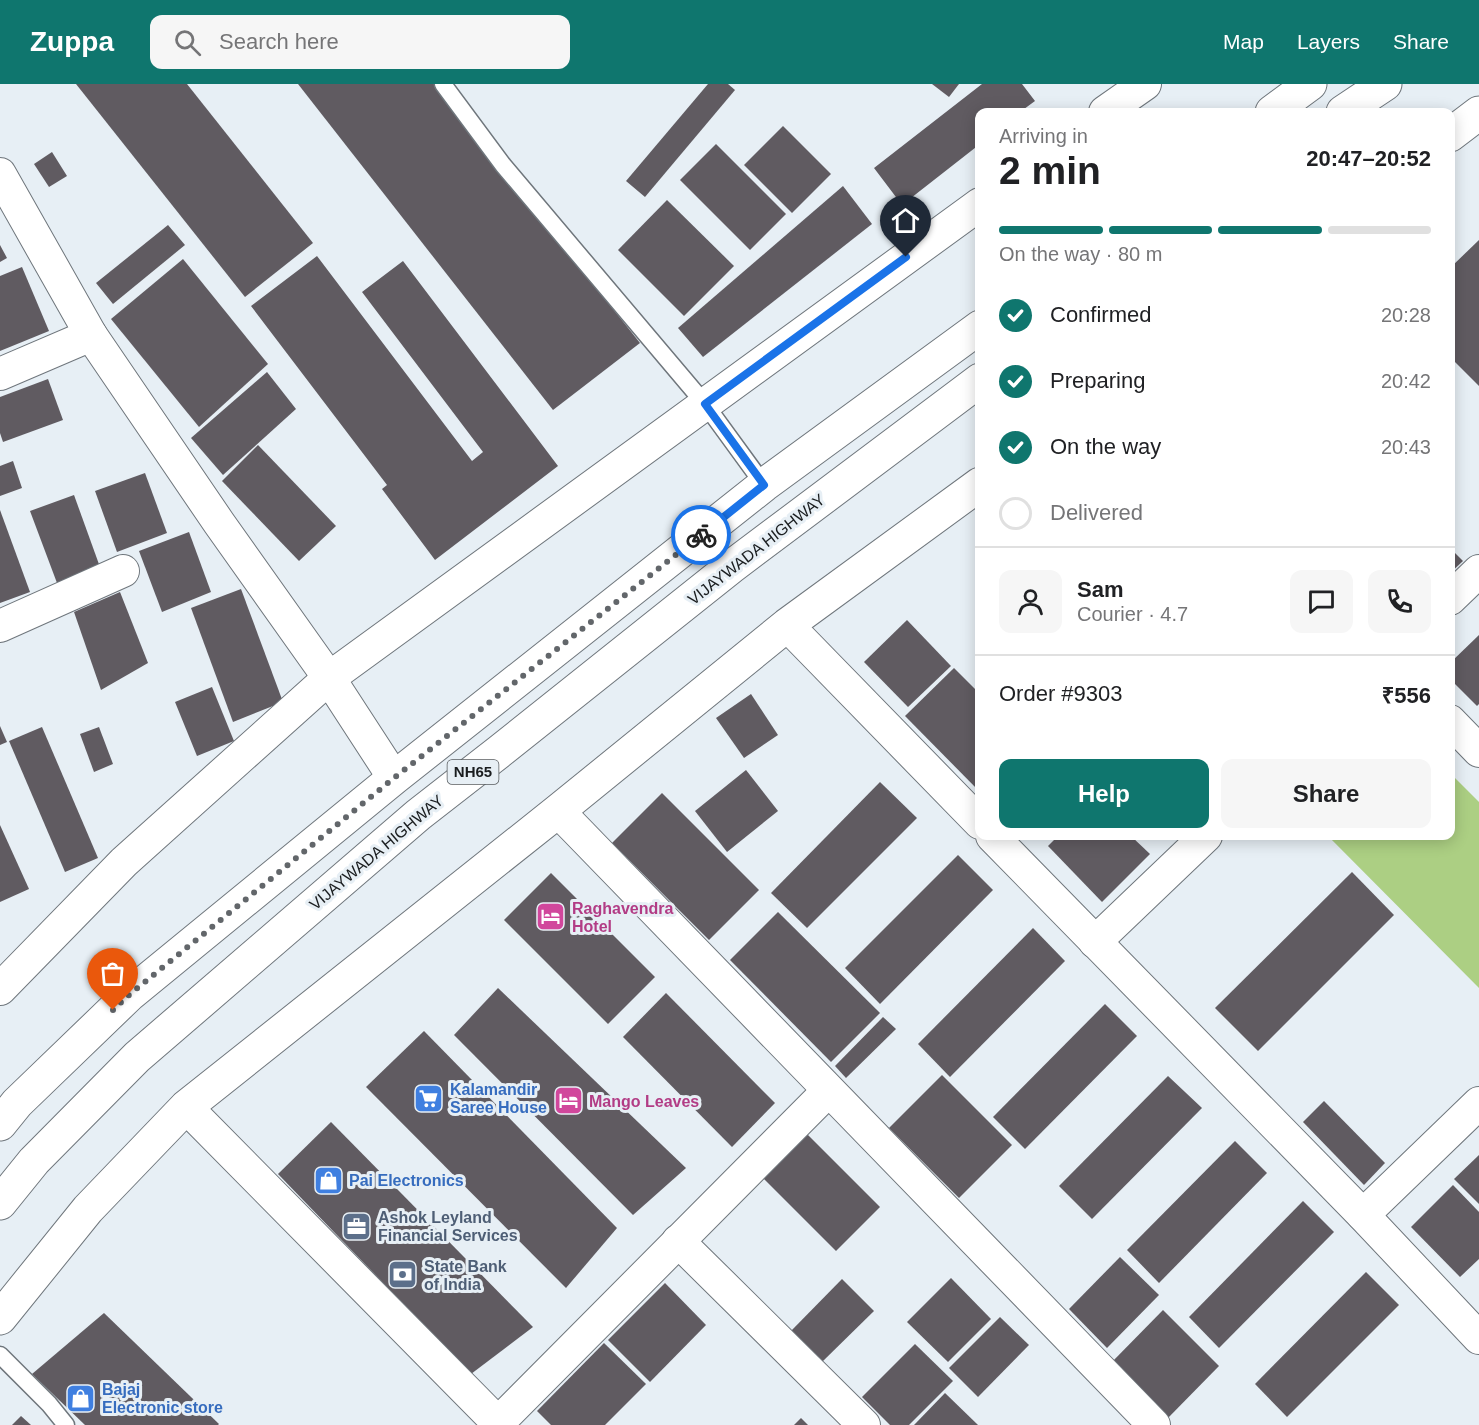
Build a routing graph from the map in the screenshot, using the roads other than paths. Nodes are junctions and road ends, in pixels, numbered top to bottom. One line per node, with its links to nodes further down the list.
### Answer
1 (443, 84): 16 (lane)
2 (1144, 84): 5 (street)
3 (1310, 84): 6 (main road)
4 (1385, 84): 7 (main road)
5 (1111, 108)
6 (1277, 108)
7 (1349, 108)
8 (1479, 113): 9 (main road)
9 (1455, 131)
10 (0, 174): 13 (street)
11 (975, 208): 16 (street)
12 (975, 331): 17 (main road, NH65)
13 (90, 335): 14 (street); 24 (street)
14 (0, 374)
15 (975, 392): 38 (main road, VIJAYWADA HIGHWAY / NH65)
16 (705, 404): 17 (lane); 24 (street)
17 (764, 485): 27 (main road, NH65)
18 (975, 488): 22 (main road)
19 (123, 571): 23 (street)
20 (1479, 571): 21 (street)
21 (1455, 594)
22 (787, 625): 28 (main road); 29 (street)
23 (0, 626)
24 (329, 678): 27 (street); 33 (street)
25 (1455, 726): 26 (street)
26 (1479, 751)
27 (394, 778): 37 (main road, NH65)
28 (558, 811): 34 (street); 36 (main road)
29 (975, 818)
30 (996, 840): 32 (street)
31 (1202, 840): 32 (street)
32 (1095, 942): 39 (street)
33 (0, 988)
34 (828, 1091): 40 (street); 47 (street)
35 (1479, 1103): 39 (street)
36 (186, 1107): 41 (main road); 44 (street)
37 (0, 1124)
38 (0, 1203)
39 (1363, 1215): 42 (street)
40 (678, 1241): 44 (street); 46 (street)
41 (0, 1318)
42 (1479, 1338)
43 (0, 1355): 45 (lane)
44 (498, 1424)
45 (66, 1425)
46 (864, 1425)
47 (1154, 1425)

